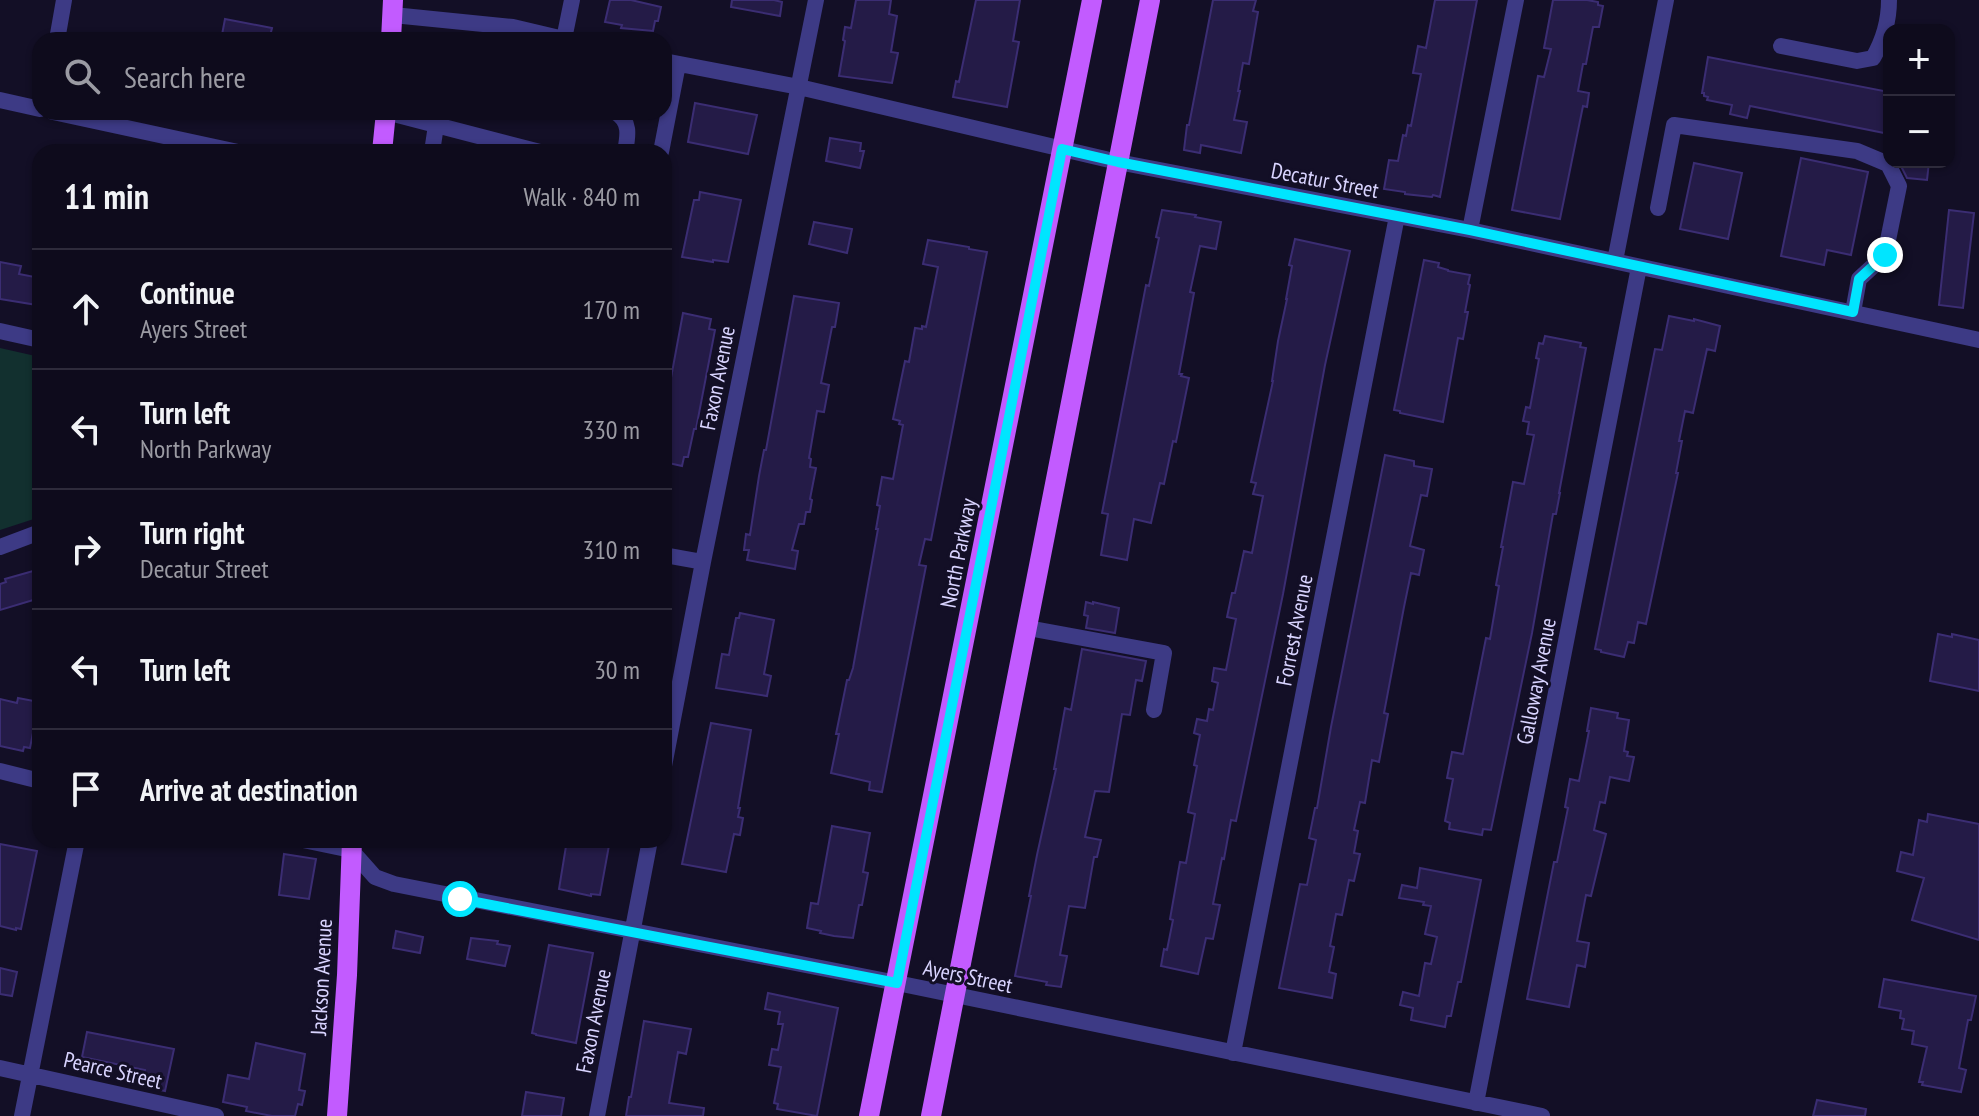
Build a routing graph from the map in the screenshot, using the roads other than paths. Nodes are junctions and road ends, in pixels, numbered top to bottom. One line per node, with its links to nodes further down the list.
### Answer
1 (64, 0): 10 (street)
2 (572, 0): 13 (street)
3 (816, 0): 16 (street, Faxon Avenue)
4 (1092, 0): 31 (main road, North Parkway)
5 (1150, 0): 32 (main road)
6 (1516, 0): 35 (street)
7 (1666, 0): 36 (street)
8 (1889, 0): 14 (street)
9 (393, 7): 11 (main road); 12 (street)
10 (58, 32)
11 (391, 32)
12 (534, 32)
13 (565, 32)
14 (1781, 46)
15 (672, 62): 16 (street, Decatur Street)
16 (799, 87): 31 (street, Decatur Street); 45 (street, Faxon Avenue)
17 (0, 100): 18 (street)
18 (32, 107)
19 (90, 120): 25 (street)
20 (385, 120): 26 (main road)
21 (437, 120): 27 (street)
22 (443, 120): 28 (street)
23 (624, 120): 29 (street)
24 (665, 120): 30 (street)
25 (201, 144)
26 (383, 144)
27 (433, 144)
28 (516, 144)
29 (626, 144)
30 (662, 144)
31 (1062, 149): 32 (street, Decatur Street); 56 (main road, North Parkway)
32 (1118, 162): 34 (street, Decatur Street); 46 (main road)
33 (1658, 208): 38 (street)
34 (1397, 216): 35 (street, Decatur Street); 58 (street, Forrest Avenue)
35 (1470, 230): 36 (street, Decatur Street)
36 (1615, 261): 37 (street, Decatur Street)
37 (1639, 267): 38 (street, Decatur Street); 61 (street, Galloway Avenue)
38 (1853, 312): 41 (street, Decatur Street)
39 (0, 331): 40 (street)
40 (32, 338)
41 (1979, 340)
42 (32, 535): 43 (street)
43 (0, 547)
44 (672, 556): 45 (street)
45 (703, 562): 48 (street, Faxon Avenue)
46 (1028, 628): 47 (street); 57 (main road)
47 (1154, 710)
48 (672, 724)
49 (0, 771): 50 (street)
50 (32, 779)
51 (75, 848): 60 (street)
52 (352, 848): 64 (main road, Jackson Avenue)
53 (354, 848): 55 (street, Ayers Street)
54 (649, 848): 55 (street, Faxon Avenue)
55 (633, 932): 56 (street, Ayers Street); 65 (street, Faxon Avenue)
56 (897, 983): 57 (street, Ayers Street); 66 (main road, North Parkway)
57 (956, 996): 58 (street, Ayers Street); 67 (main road)
58 (1233, 1053): 61 (street, Ayers Street)
59 (0, 1068): 60 (street, Pearce Street)
60 (31, 1074): 62 (street); 63 (street, Pearce Street)
61 (1476, 1103): 68 (street, Ayers Street)
62 (22, 1116)
63 (216, 1116)
64 (337, 1116)
65 (597, 1116)
66 (869, 1116)
67 (931, 1116)
68 (1542, 1116)

